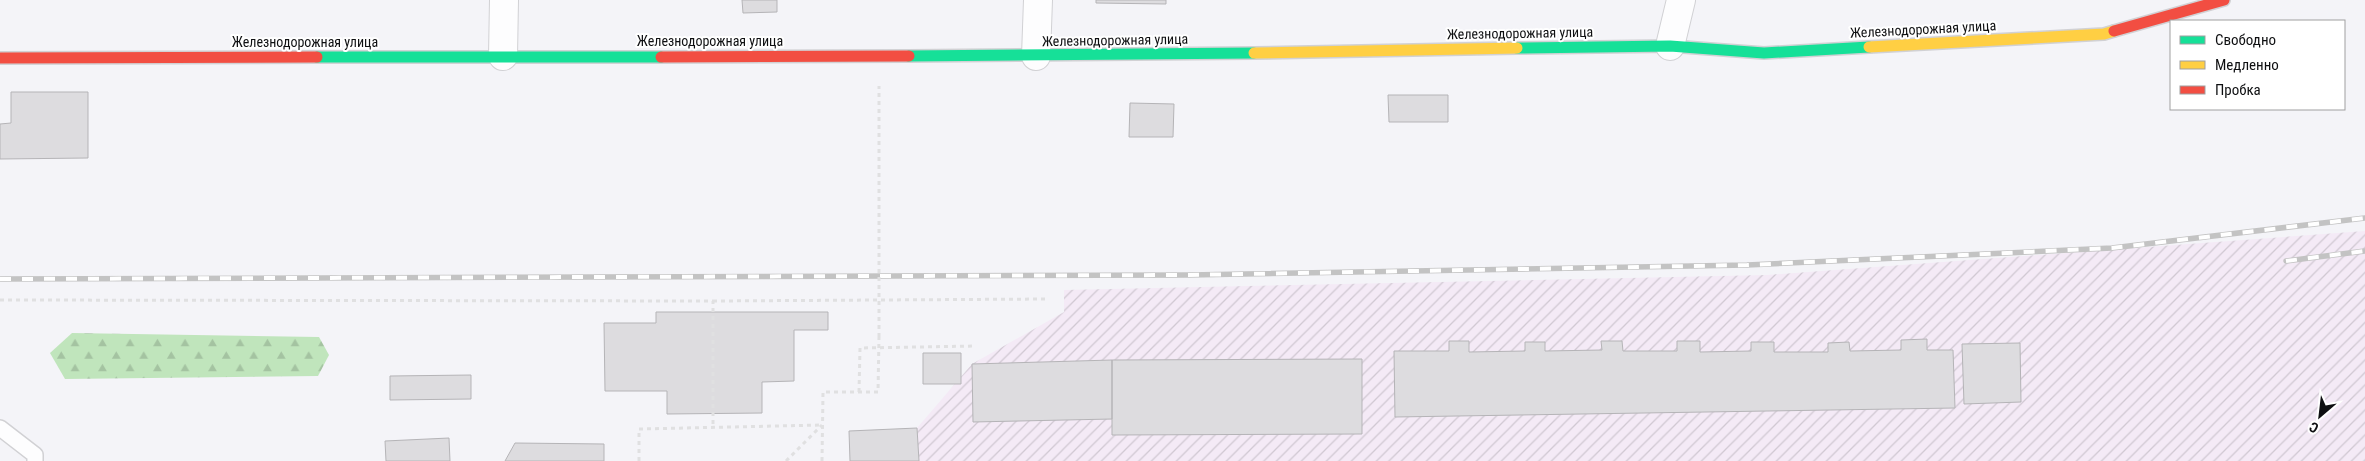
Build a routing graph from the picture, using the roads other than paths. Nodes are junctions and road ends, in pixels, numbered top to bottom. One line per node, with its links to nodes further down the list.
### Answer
1 (504, 0): 6 (street)
2 (1038, 0): 7 (street)
3 (1681, 0): 5 (street)
4 (2224, 0): 5 (street, Железнодорожная улица)
5 (1670, 46): 7 (street, Железнодорожная улица)
6 (503, 56): 7 (street, Железнодорожная улица); 8 (street, Железнодорожная улица)
7 (1036, 56)
8 (0, 58)
9 (0, 428): 10 (lane)
10 (35, 461)

